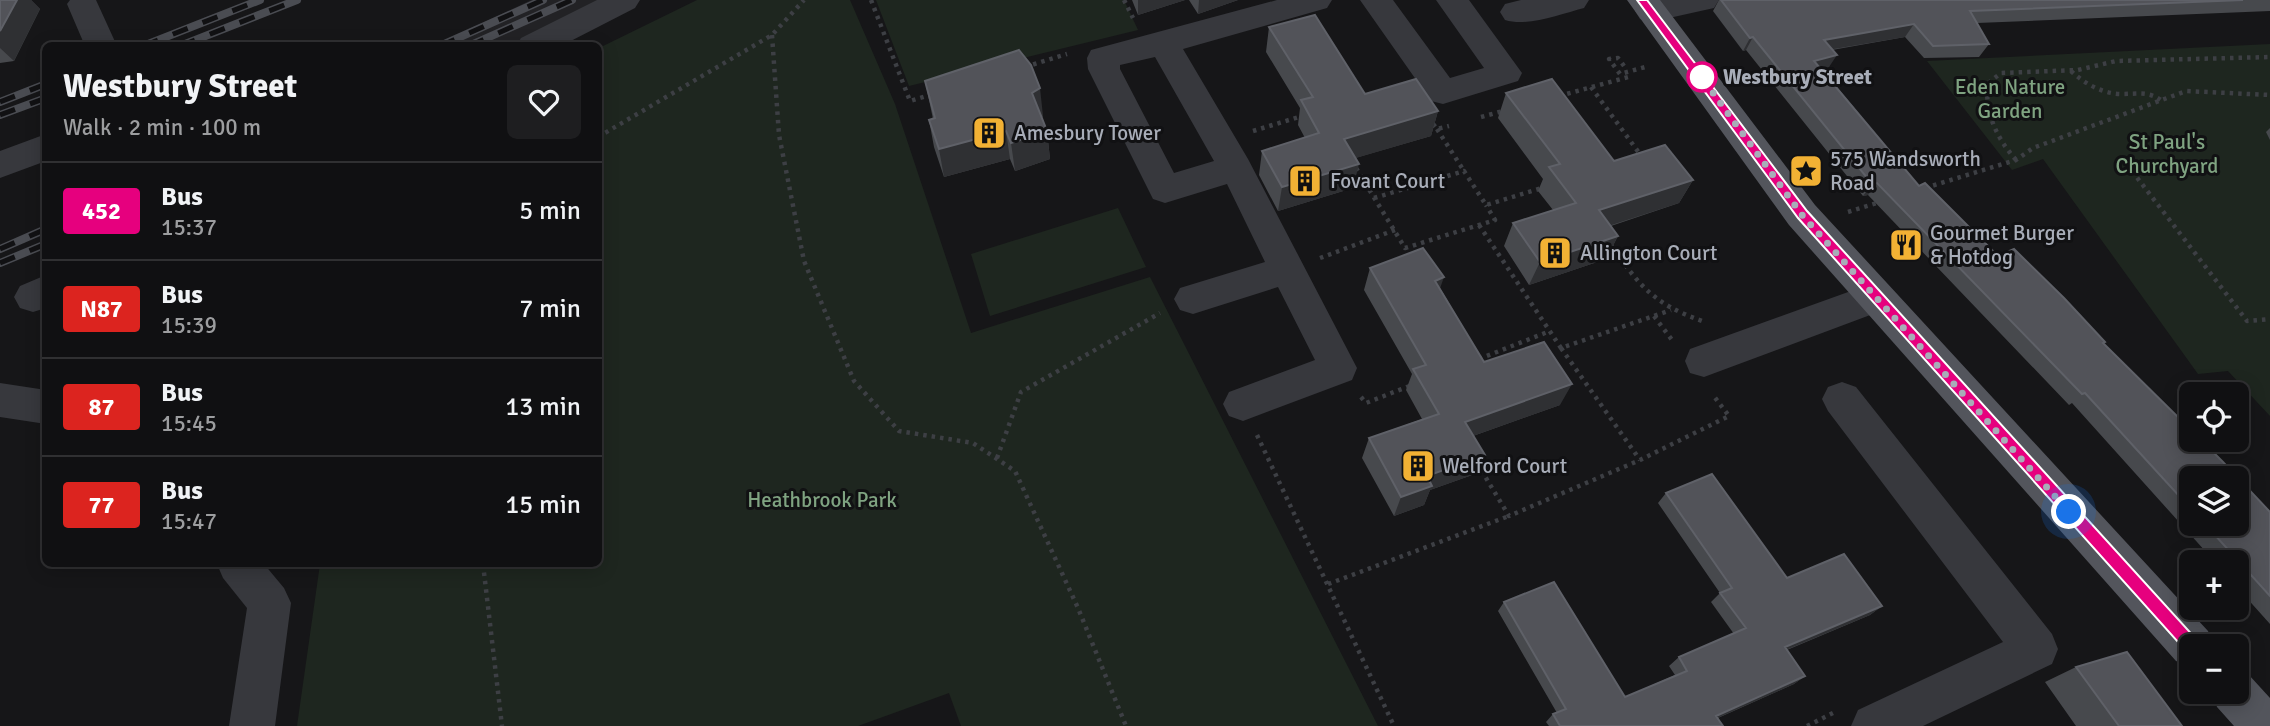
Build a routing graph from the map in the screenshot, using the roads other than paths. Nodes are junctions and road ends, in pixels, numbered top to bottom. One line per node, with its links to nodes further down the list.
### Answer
1 (624, 0): 11 (street)
2 (1316, 0): 12 (street)
3 (1376, 0): 4 (street)
4 (1452, 0)
5 (1573, 0): 9 (street)
6 (1703, 0): 8 (street)
7 (83, 4): 10 (street)
8 (1647, 5): 17 (main road)
9 (1516, 12)
10 (99, 42)
11 (540, 42)
12 (1163, 43): 15 (street); 15 (street)
13 (42, 149): 14 (street)
14 (0, 165)
15 (1236, 169): 16 (street)
16 (1286, 270): 18 (street); 22 (street)
17 (1876, 297): 19 (street); 25 (main road)
18 (1180, 304)
19 (1699, 368)
20 (1842, 399): 28 (street)
21 (0, 400): 23 (street)
22 (1242, 404)
23 (42, 406)
24 (240, 567): 27 (street)
25 (2181, 634)
26 (2245, 704): 29 (main road)
27 (252, 726)
28 (1874, 726)
29 (2264, 726)

